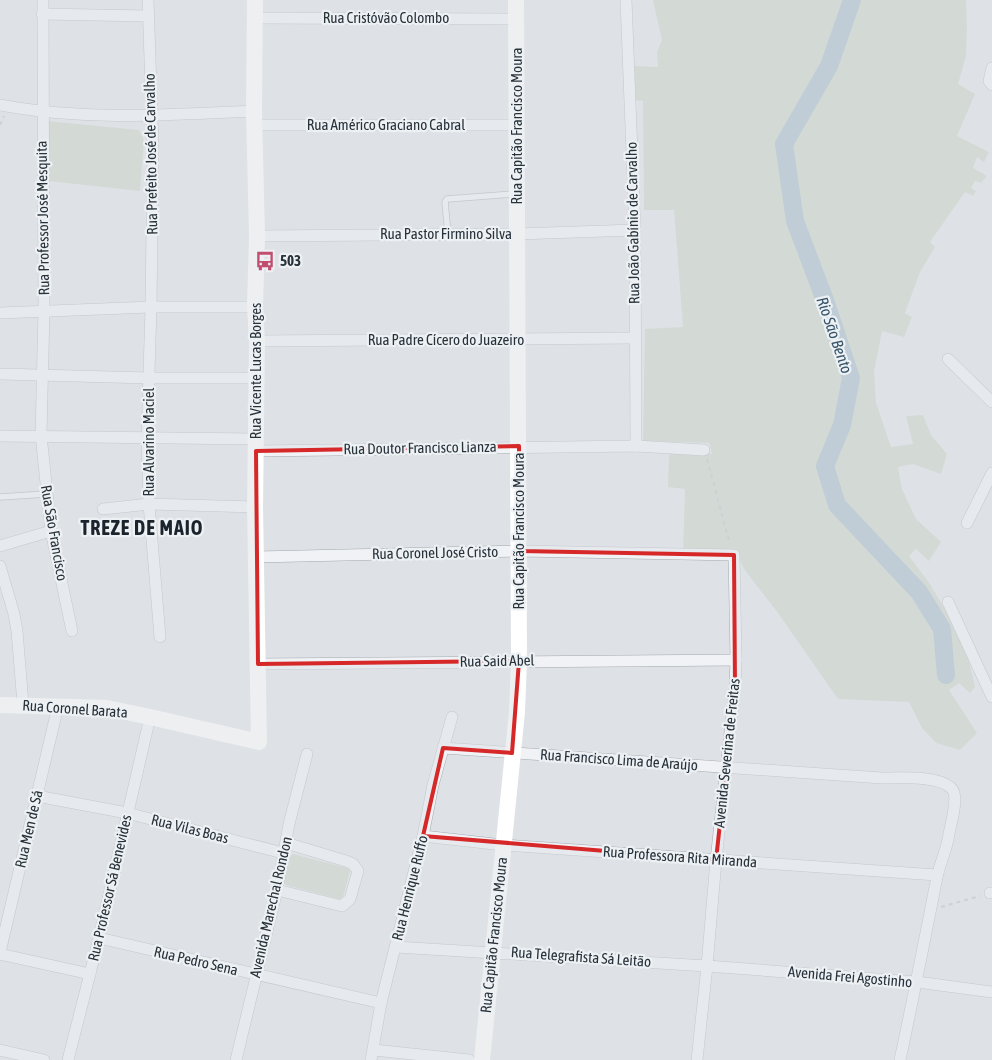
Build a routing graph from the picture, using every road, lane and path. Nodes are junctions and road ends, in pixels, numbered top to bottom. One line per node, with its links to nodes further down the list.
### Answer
1 (42, 0): 6 (street, Rua Professor José Mesquita)
2 (148, 0): 7 (street, Rua Prefeito José de Carvalho)
3 (255, 0): 8 (main road, Rua Vicente Lucas Borges)
4 (516, 0): 9 (main road, Rua Capitão Francisco Moura)
5 (626, 0): 18 (street, Rua João Gabínio de Carvalho)
6 (42, 14): 7 (street); 13 (street, Rua Professor José Mesquita)
7 (148, 16): 14 (street, Rua Prefeito José de Carvalho)
8 (255, 18): 9 (street, Rua Cristóvão Colombo); 15 (main road, Rua Vicente Lucas Borges)
9 (517, 19): 16 (main road, Rua Capitão Francisco Moura)
10 (992, 68): 11 (street)
11 (992, 86)
12 (0, 104): 13 (street, Rua Américo Graciano Cabral)
13 (42, 111): 14 (street, Rua Américo Graciano Cabral); 24 (street, Rua Professor José Mesquita)
14 (152, 115): 15 (street, Rua Américo Graciano Cabral); 22 (street, Rua Prefeito José de Carvalho)
15 (255, 118): 16 (street, Rua Américo Graciano Cabral); 21 (main road, Rua Vicente Lucas Borges)
16 (516, 125): 17 (main road, Rua Capitão Francisco Moura)
17 (517, 194): 19 (lane); 20 (main road, Rua Capitão Francisco Moura)
18 (635, 230): 20 (street, Rua Pastor Firmino Silva); 26 (street, Rua João Gabínio de Carvalho)
19 (448, 234): 20 (street, Rua Pastor Firmino Silva); 21 (street, Rua Pastor Firmino Silva)
20 (518, 234): 27 (main road, Rua Capitão Francisco Moura)
21 (257, 236): 23 (main road, Rua Vicente Lucas Borges)
22 (152, 307): 23 (street); 24 (street); 32 (street, Rua Alvarino Maciel)
23 (255, 307): 28 (main road, Rua Vicente Lucas Borges)
24 (44, 311): 25 (street); 31 (street, Rua Professor José Mesquita)
25 (0, 313)
26 (636, 338): 27 (street, Rua Padre Cícero do Juazeiro); 40 (street, Rua João Gabínio de Carvalho)
27 (516, 339): 28 (street, Rua Padre Cícero do Juazeiro); 39 (main road, Rua Capitão Francisco Moura)
28 (257, 341): 33 (main road, Rua Vicente Lucas Borges)
29 (948, 359): 34 (street)
30 (0, 374): 31 (street)
31 (42, 375): 32 (street); 35 (street, Rua Professor José Mesquita)
32 (150, 378): 33 (street); 37 (street, Rua Alvarino Maciel)
33 (256, 378): 38 (main road, Rua Vicente Lucas Borges)
34 (992, 402)
35 (41, 435): 36 (street, Rua Doutor Francisco Lianza); 37 (street, Rua Doutor Francisco Lianza); 43 (street, Rua São Francisco)
36 (0, 436)
37 (147, 438): 38 (street, Rua Doutor Francisco Lianza); 45 (street, Rua Alvarino Maciel)
38 (256, 445): 39 (street, Rua Doutor Francisco Lianza); 46 (main road, Rua Vicente Lucas Borges)
39 (518, 446): 40 (street, Rua Doutor Francisco Lianza); 51 (main road, Rua Capitão Francisco Moura)
40 (636, 446): 41 (street, Rua Doutor Francisco Lianza)
41 (704, 450): 52 (path)
42 (992, 474): 48 (street)
43 (46, 494): 44 (lane); 49 (street, Rua São Francisco)
44 (0, 497)
45 (149, 504): 46 (street); 47 (street); 57 (street, Rua Alvarino Maciel)
46 (255, 507): 53 (main road, Rua Vicente Lucas Borges)
47 (103, 508)
48 (967, 523)
49 (52, 531): 50 (street); 56 (street, Rua São Francisco)
50 (0, 546)
51 (520, 551): 52 (street, Rua Coronel José Cristo); 53 (street, Rua Coronel José Cristo); 59 (main road, Rua Capitão Francisco Moura)
52 (734, 555): 58 (street, Avenida Severina de Freitas)
53 (257, 558): 60 (main road, Rua Vicente Lucas Borges)
54 (0, 566): 62 (street)
55 (948, 602): 61 (street)
56 (72, 631)
57 (160, 637)
58 (736, 660): 59 (street, Rua Said Abel); 71 (street, Avenida Severina de Freitas)
59 (519, 661): 60 (street, Rua Said Abel); 69 (main road, Rua Capitão Francisco Moura)
60 (258, 664): 67 (main road, Rua Vicente Lucas Borges)
61 (992, 695)
62 (23, 704): 63 (main road, Rua Coronel Barata); 64 (main road, Rua Coronel Barata)
63 (0, 705)
64 (58, 706): 65 (main road, Rua Coronel Barata); 72 (street, Rua Men de Sá)
65 (150, 717): 67 (main road, Rua Coronel Barata); 73 (street, Rua Professor Sá Benevides)
66 (452, 717): 68 (street, Rua Henrique Ruffo)
67 (259, 742)
68 (443, 748): 69 (street, Rua Francisco Lima de Araújo); 74 (street, Rua Henrique Ruffo)
69 (512, 752): 71 (street, Rua Francisco Lima de Araújo); 75 (main road, Rua Capitão Francisco Moura)
70 (307, 754): 76 (street, Avenida Marechal Rondon)
71 (727, 767): 77 (street, Avenida Severina de Freitas); 78 (street, Rua Francisco Lima de Araújo)
72 (38, 796): 73 (street, Rua Vilas Boas); 85 (street, Rua Men de Sá)
73 (127, 813): 76 (street, Rua Vilas Boas); 82 (street, Rua Professor Sá Benevides)
74 (423, 836): 75 (street, Rua Professora Rita Miranda); 83 (street, Rua Henrique Ruffo)
75 (503, 844): 77 (street, Rua Professora Rita Miranda); 84 (main road, Rua Capitão Francisco Moura)
76 (285, 848): 79 (street, Avenida Marechal Rondon); 79 (street, Rua Vilas Boas)
77 (716, 860): 78 (street, Rua Professora Rita Miranda); 86 (street, Avenida Severina de Freitas)
78 (937, 875): 81 (street)
79 (277, 890): 88 (street, Avenida Marechal Rondon)
80 (991, 893): 81 (path)
81 (931, 910): 89 (street)
82 (99, 938): 87 (street, Rua Professor Sá Benevides); 88 (street, Rua Pedro Sena)
83 (396, 947): 84 (street, Rua Telegrafista Sá Leitão); 91 (street, Rua Henrique Ruffo)
84 (493, 952): 86 (street, Rua Telegrafista Sá Leitão); 98 (main road, Rua Capitão Francisco Moura)
85 (0, 953): 87 (street)
86 (707, 966): 89 (street, Avenida Frei Agostinho); 99 (street, Avenida Severina de Freitas)
87 (90, 974): 95 (street, Rua Professor Sá Benevides)
88 (256, 975): 91 (street, Rua Pedro Sena); 96 (street, Avenida Marechal Rondon)
89 (917, 982): 90 (street, Avenida Frei Agostinho); 100 (street)
90 (992, 992)
91 (381, 1003): 93 (street, Rua Henrique Ruffo)
92 (0, 1050): 94 (street)
93 (372, 1055): 97 (street)
94 (44, 1060)
95 (68, 1060)
96 (236, 1060)
97 (469, 1060)
98 (482, 1060)
99 (697, 1060)
100 (900, 1060)

